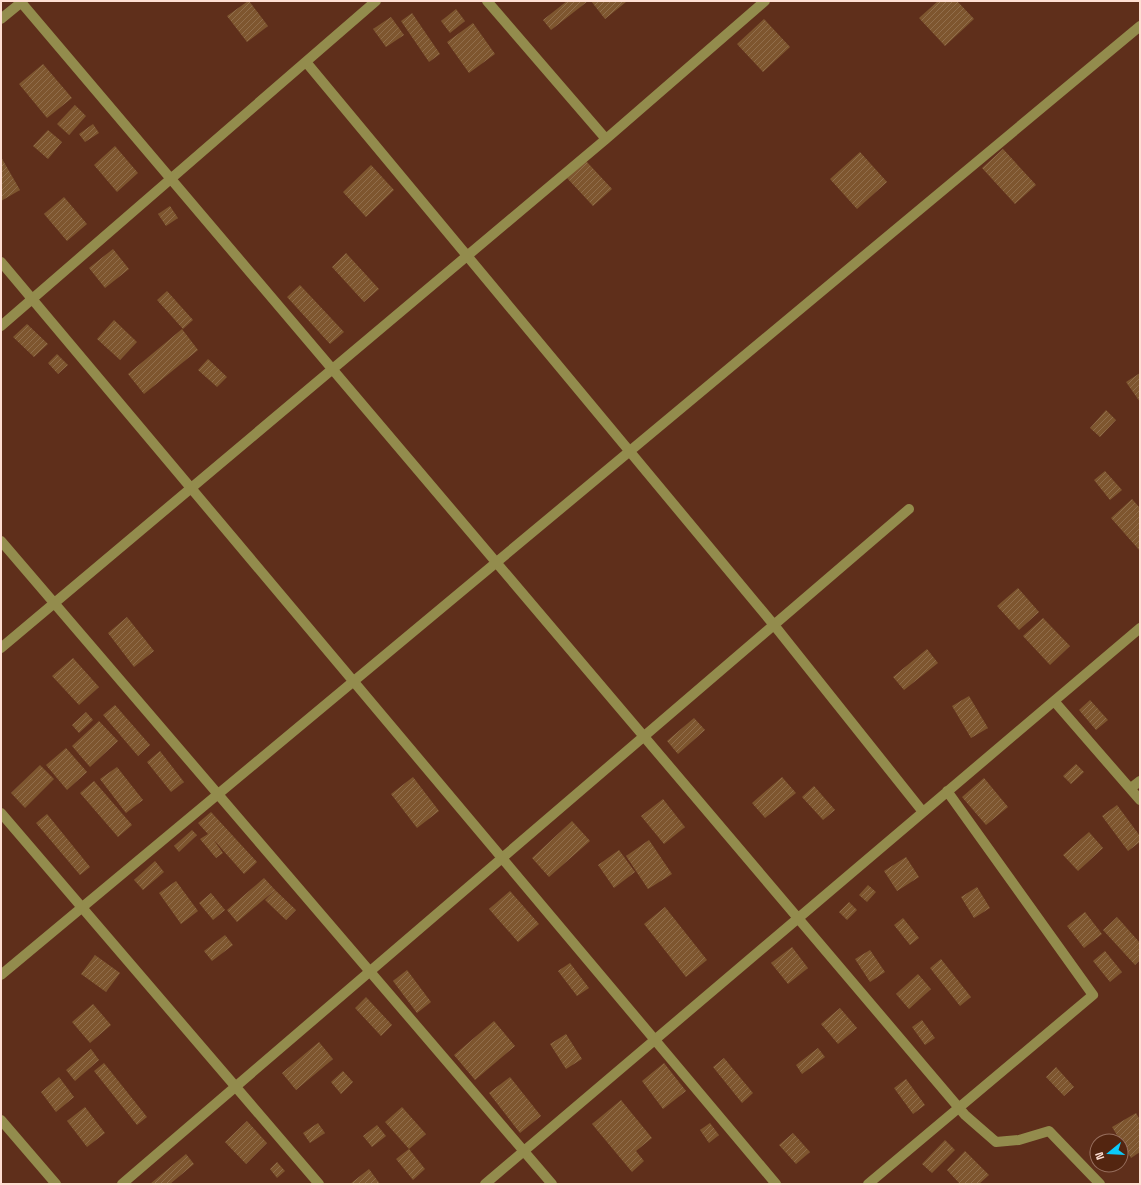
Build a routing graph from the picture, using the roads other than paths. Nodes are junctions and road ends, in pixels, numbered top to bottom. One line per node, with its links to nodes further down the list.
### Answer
1 (21, 1): 5 (street); 9 (street)
2 (376, 1): 7 (street)
3 (487, 1): 8 (street)
4 (765, 1): 8 (street)
5 (1, 19)
6 (1140, 26): 15 (street)
7 (306, 62): 9 (street); 10 (street)
8 (606, 139): 10 (street)
9 (171, 179): 12 (street); 14 (street)
10 (467, 256): 14 (street); 15 (street)
11 (1, 262): 12 (street)
12 (32, 299): 13 (street); 16 (street)
13 (1, 326)
14 (333, 369): 16 (street); 19 (street)
15 (630, 452): 19 (street); 21 (street)
16 (191, 488): 20 (street); 24 (street)
17 (909, 509): 21 (street)
18 (1, 541): 20 (street)
19 (496, 562): 24 (street); 26 (street)
20 (55, 603): 23 (street); 30 (street)
21 (774, 625): 26 (street); 32 (street)
22 (1140, 628): 25 (street)
23 (1, 648)
24 (353, 682): 30 (street); 34 (street)
25 (1054, 701): 28 (street); 29 (street)
26 (644, 736): 34 (street); 36 (street)
27 (1140, 781): 28 (street)
28 (1130, 788): 31 (street)
29 (947, 791): 32 (street); 41 (street)
30 (218, 794): 35 (street); 37 (street)
31 (1140, 800)
32 (923, 812): 36 (street)
33 (1, 813): 35 (street)
34 (502, 858): 37 (street); 39 (street)
35 (82, 907): 38 (street); 40 (street)
36 (798, 918): 39 (street); 41 (street)
37 (370, 971): 40 (street); 43 (street)
38 (1, 975)
39 (654, 1040): 43 (street); 49 (street)
40 (235, 1086): 45 (street); 46 (street)
41 (959, 1108): 50 (street); 51 (street)
42 (1, 1120): 44 (street)
43 (524, 1151): 47 (street); 48 (street)
44 (56, 1184)
45 (122, 1184)
46 (319, 1184)
47 (485, 1184)
48 (552, 1184)
49 (776, 1184)
50 (868, 1184)
51 (1100, 1184)

